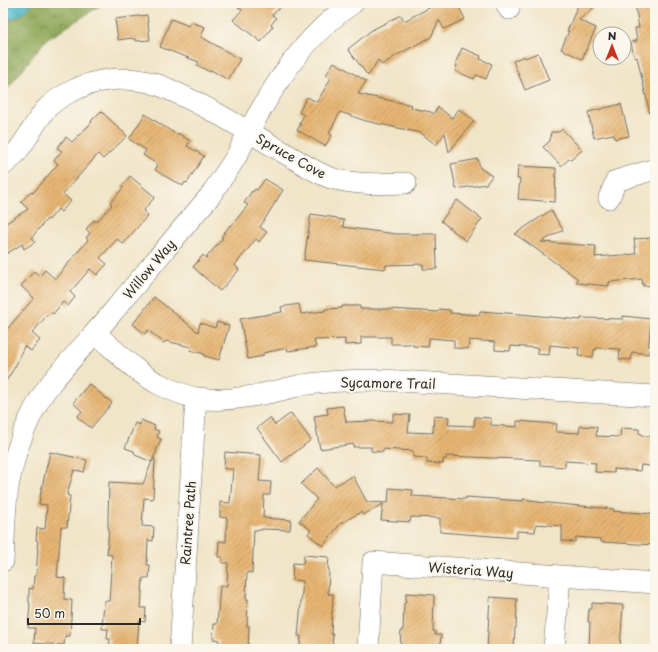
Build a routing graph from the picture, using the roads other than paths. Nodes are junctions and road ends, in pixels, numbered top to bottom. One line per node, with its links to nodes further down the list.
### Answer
1 (353, 3): 2 (street, Willow Way)
2 (248, 132): 3 (street, Spruce Cove); 5 (street, Spruce Cove); 7 (street, Willow Way)
3 (3, 165)
4 (655, 169): 6 (street)
5 (406, 183)
6 (609, 198)
7 (95, 333): 9 (street, Sycamore Trail); 10 (street, Willow Way)
8 (655, 396): 9 (street, Sycamore Trail)
9 (196, 398): 13 (street, Raintree Path)
10 (3, 561)
11 (560, 577): 12 (street, Wisteria Way); 14 (street, Wisteria Way); 15 (street)
12 (655, 583)
13 (180, 649)
14 (368, 649)
15 (554, 649)

